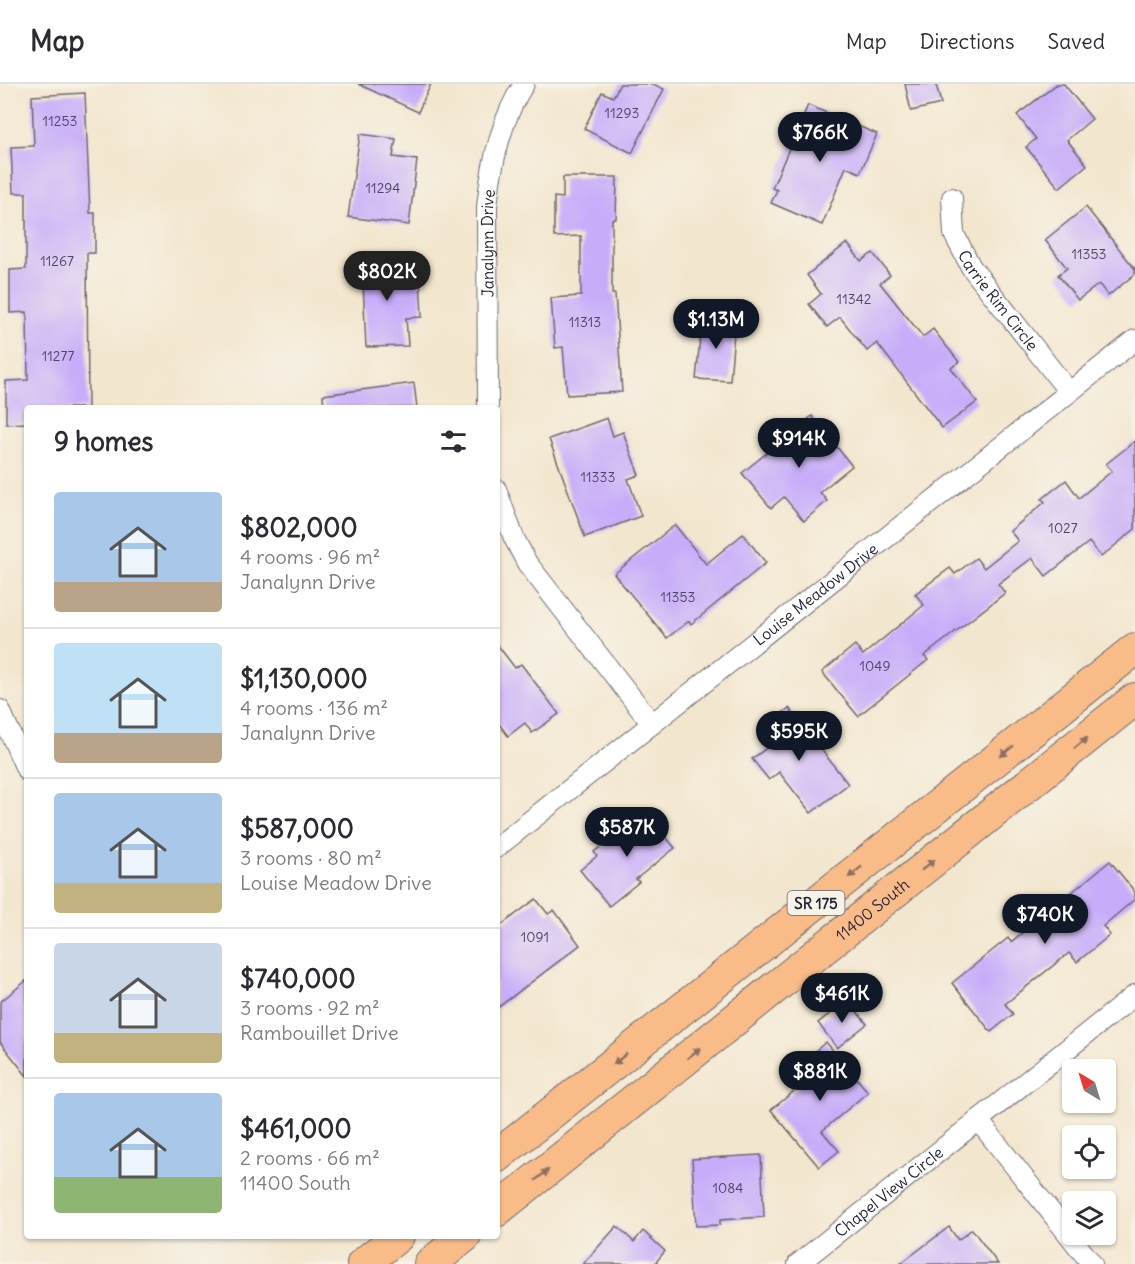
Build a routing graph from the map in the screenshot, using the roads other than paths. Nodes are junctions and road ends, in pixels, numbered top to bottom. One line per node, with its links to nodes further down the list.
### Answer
1 (524, 84): 5 (street, Janalynn Drive)
2 (952, 198): 4 (street, Carrie Rim Circle)
3 (1135, 340): 4 (street, Louise Meadow Drive)
4 (1069, 392): 10 (street, Louise Meadow Drive)
5 (488, 405)
6 (500, 501): 10 (street)
7 (1135, 649): 15 (main road, SR 175, one-way to 15)
8 (1135, 699): 16 (main road, 11400 South / SR 175, one-way to 8)
9 (0, 710): 11 (street)
10 (652, 724): 12 (street, Louise Meadow Drive)
11 (24, 764)
12 (500, 845)
13 (1135, 995): 14 (street, Chapel View Circle)
14 (978, 1120): 21 (street, Chapel View Circle); 22 (street)
15 (500, 1154)
16 (500, 1208)
17 (394, 1239): 19 (main road)
18 (461, 1239): 20 (main road)
19 (363, 1264)
20 (430, 1264)
21 (798, 1264)
22 (1092, 1264)

